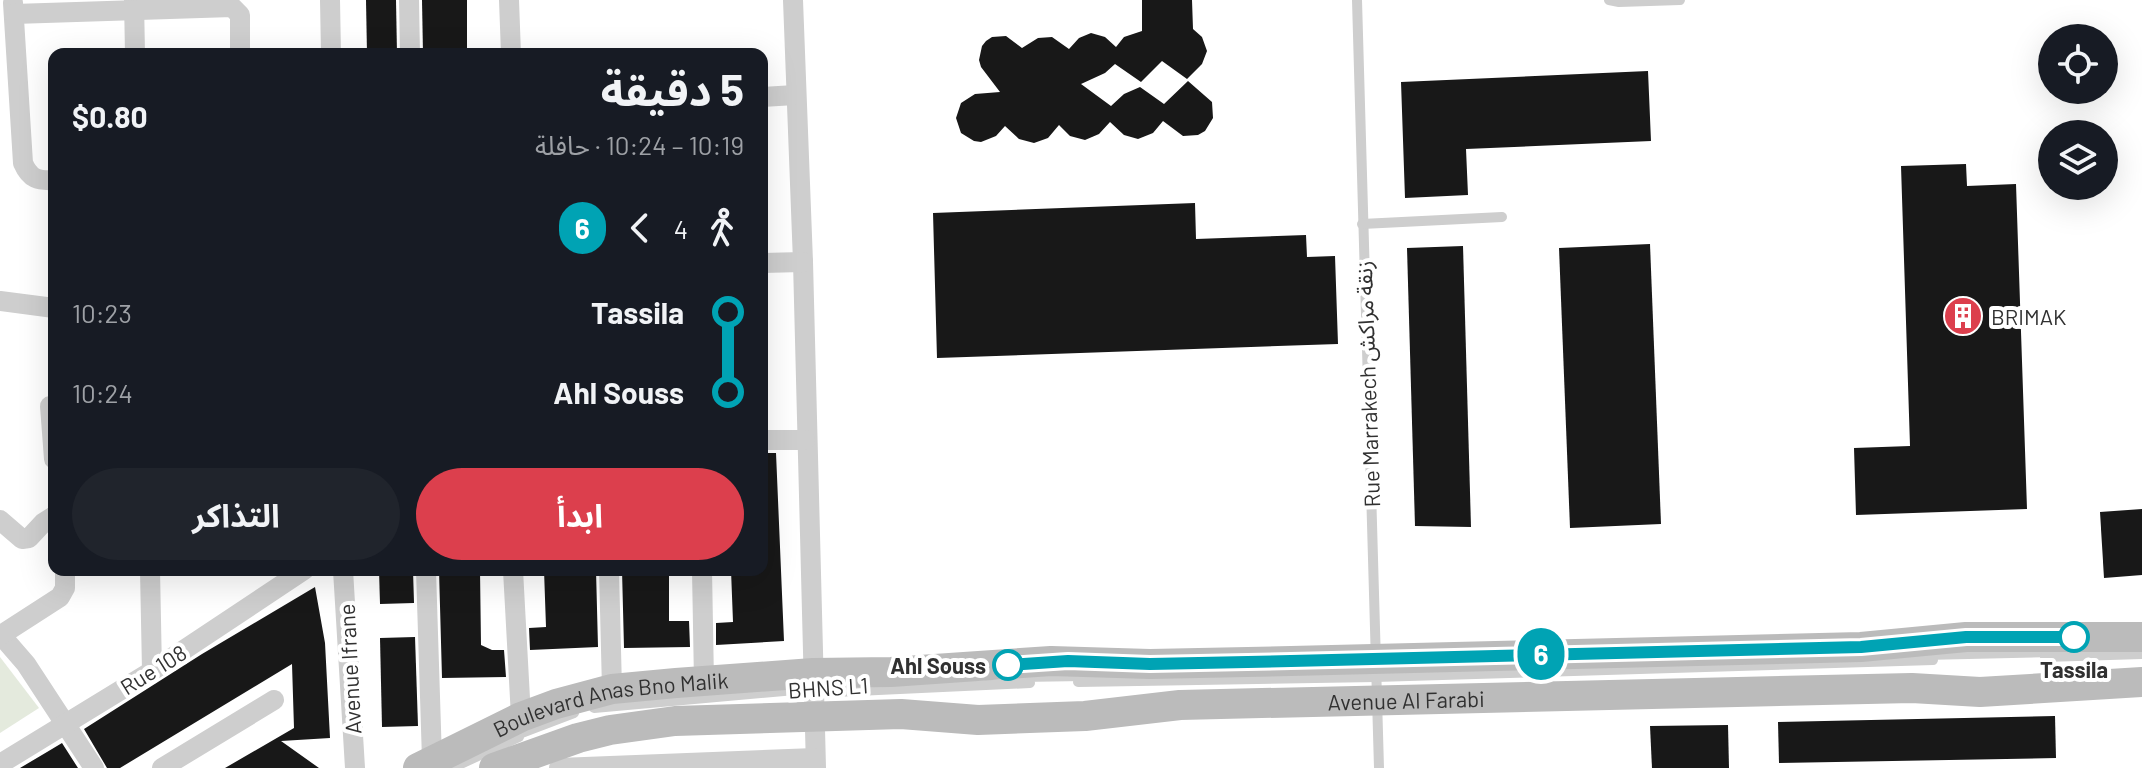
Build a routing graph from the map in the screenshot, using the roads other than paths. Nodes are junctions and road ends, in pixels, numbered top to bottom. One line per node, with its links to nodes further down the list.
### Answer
1 (330, 0): 12 (street)
2 (409, 0): 13 (street)
3 (509, 0): 14 (street)
4 (793, 0): 15 (street)
5 (1357, 0): 19 (lane, Rue Marrakech زنقة مراكش)
6 (1609, 0): 7 (lane)
7 (1680, 0)
8 (134, 4): 9 (street); 10 (street); 11 (street)
9 (13, 7): 17 (street)
10 (135, 48)
11 (240, 48)
12 (331, 48)
13 (410, 48)
14 (511, 48)
15 (795, 95): 16 (street); 20 (street)
16 (768, 97)
17 (48, 180)
18 (1502, 217): 19 (lane)
19 (1362, 224): 40 (lane, Rue Marrakech زنقة مراكش)
20 (803, 262): 21 (street); 25 (street)
21 (768, 263)
22 (0, 301): 23 (street)
23 (48, 307)
24 (768, 440): 25 (street)
25 (805, 440): 44 (street)
26 (0, 520): 27 (street)
27 (48, 520)
28 (65, 576): 36 (street)
29 (150, 576): 39 (street)
30 (295, 576): 39 (street, Rue 108)
31 (343, 576): 55 (street, Avenue Ifrane)
32 (426, 576): 51 (street)
33 (513, 576): 46 (street)
34 (609, 576): 43 (street)
35 (702, 576): 41 (street)
36 (0, 635): 47 (street)
37 (2142, 637): 40 (street, Avenue Al Farabi)
38 (2142, 652): 40 (lane)
39 (152, 671): 47 (street, Rue 108)
40 (1376, 677): 42 (street, Avenue Al Farabi); 44 (street, Avenue Al Farabi); 44 (street, Avenue Al Farabi); 58 (lane, Rue Marrakech زنقة مراكش)
41 (704, 682): 43 (street, Boulevard Anas Bno Malik); 44 (street, Boulevard Anas Bno Malik)
42 (2142, 682)
43 (612, 689): 46 (street, Boulevard Anas Bno Malik)
44 (813, 693): 48 (street); 51 (lane, BHNS L1); 56 (street, Boulevard Anas Bno Malik)
45 (274, 700): 54 (street)
46 (521, 717): 51 (street, Boulevard Anas Bno Malik)
47 (67, 723): 49 (street, Rue 108); 53 (street)
48 (816, 763): 50 (street)
49 (0, 764)
50 (708, 765): 52 (street)
51 (435, 766)
52 (608, 766): 57 (street)
53 (94, 768)
54 (162, 768)
55 (355, 768)
56 (494, 768)
57 (559, 768)
58 (1379, 768)

